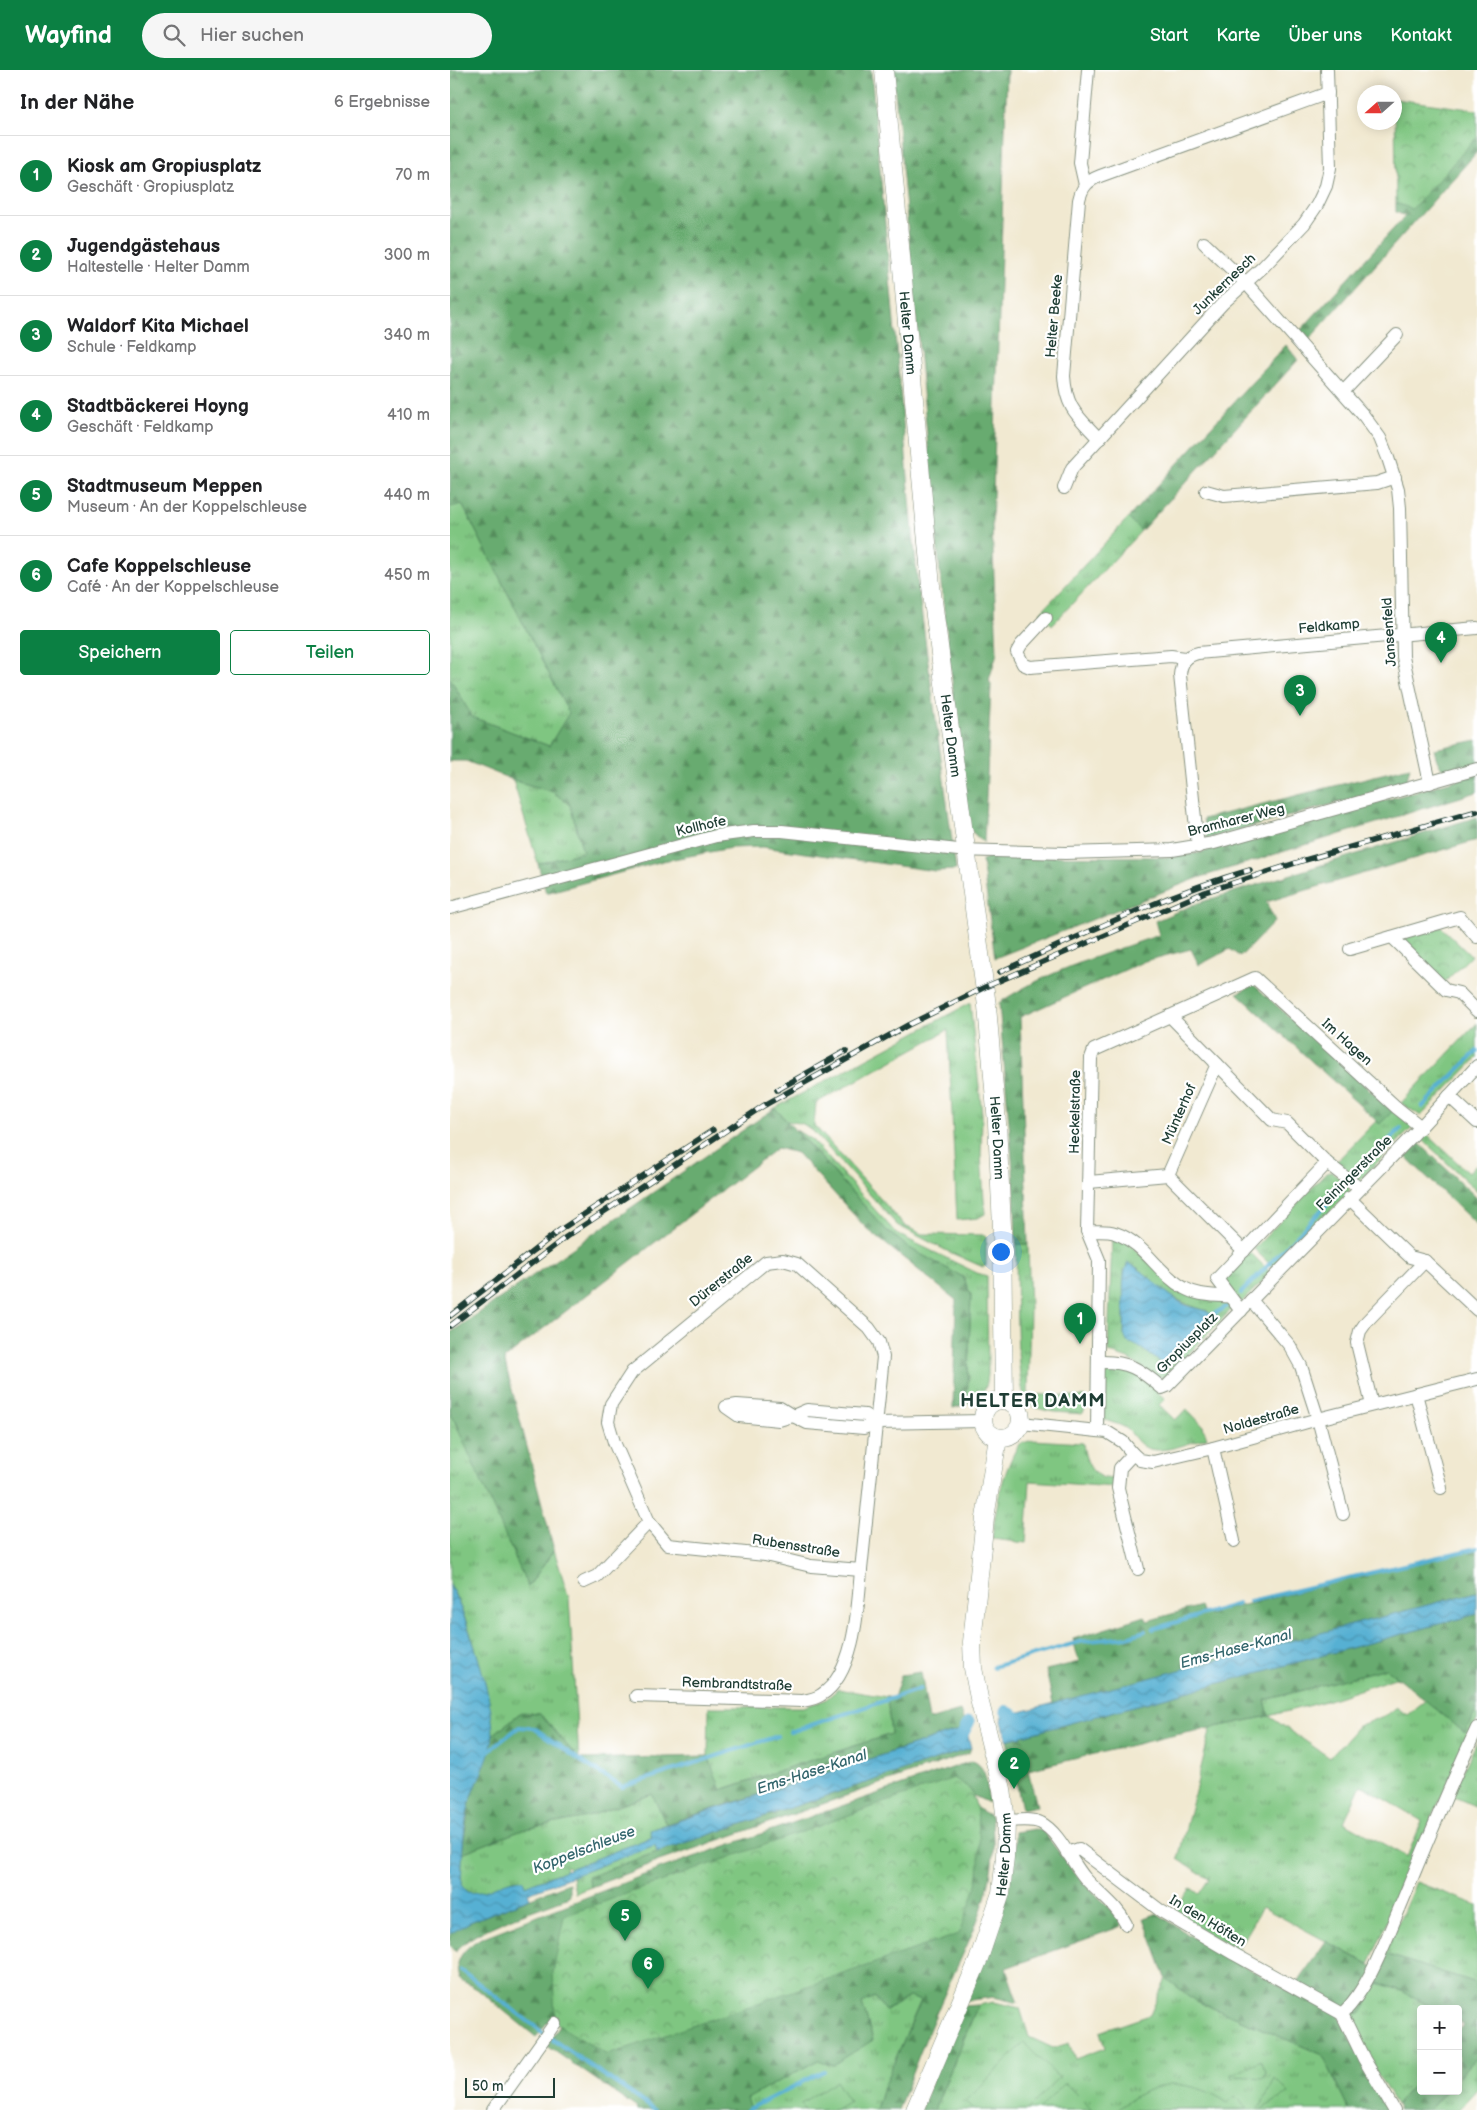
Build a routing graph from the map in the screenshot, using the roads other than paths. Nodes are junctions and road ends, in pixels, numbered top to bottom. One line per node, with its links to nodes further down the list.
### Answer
1 (884, 70): 21 (street, Helter Damm)
2 (1088, 70): 5 (street, Helter Beeke)
3 (1327, 70): 4 (street, Junkernesch)
4 (1328, 93): 5 (street); 7 (street, Junkernesch)
5 (1085, 185): 10 (street, Helter Beeke)
6 (1204, 243): 7 (street, Jansenfeld)
7 (1246, 283): 9 (street, Jansenfeld); 10 (street, Junkernesch)
8 (1397, 335): 9 (street)
9 (1344, 391): 11 (street, Jansenfeld)
10 (1099, 439): 12 (street, Junkernesch)
11 (1394, 478): 13 (street); 16 (street, Jansenfeld)
12 (1064, 488)
13 (1206, 491)
14 (1046, 618): 17 (street, Feldkamp)
15 (1477, 628): 16 (street, Feldkamp)
16 (1402, 635): 17 (street, Feldkamp); 19 (street, Jansenfeld)
17 (1185, 658): 20 (street)
18 (1477, 769): 19 (street, Bramharer Weg)
19 (1430, 783): 20 (street, Bramharer Weg)
20 (1198, 847): 21 (street, Bramharer Weg)
21 (966, 850): 22 (street, Kollhofe); 49 (street, Helter Damm)
22 (450, 908)
23 (1392, 937): 24 (street); 25 (street); 27 (street)
24 (1477, 937)
25 (1350, 949)
26 (1255, 978): 28 (street, Heckelstraße); 33 (street, Im Hagen)
27 (1477, 1011)
28 (1170, 1016): 29 (street); 36 (street, Heckelstraße)
29 (1217, 1064): 34 (street); 35 (street, Münterhof)
30 (1477, 1066): 31 (street, Feiningerstraße)
31 (1449, 1096): 32 (street); 33 (street, Feiningerstraße)
32 (1477, 1122)
33 (1420, 1127): 37 (street, Feiningerstraße)
34 (1327, 1163): 37 (street); 40 (street)
35 (1168, 1175): 36 (street); 40 (street)
36 (1089, 1182): 39 (street, Heckelstraße)
37 (1359, 1188): 38 (street, Feiningerstraße)
38 (1349, 1198): 41 (street); 43 (street, Feiningerstraße)
39 (1087, 1231): 42 (street); 46 (street)
40 (1244, 1251): 42 (street)
41 (1425, 1261): 45 (street); 50 (street)
42 (1230, 1297): 44 (street)
43 (1251, 1300): 44 (street, Gropiusplatz); 52 (street, Noldestraße)
44 (1241, 1310): 46 (street, Gropiusplatz)
45 (1477, 1310)
46 (1099, 1362): 57 (street)
47 (1477, 1379): 48 (street, Noldestraße)
48 (1416, 1394): 50 (street, Noldestraße); 61 (street)
49 (1004, 1400): 53 (street); 56 (street)
50 (1372, 1404): 52 (street, Noldestraße)
51 (793, 1416): 55 (street)
52 (1318, 1419): 59 (street, Noldestraße); 62 (street, Noldestraße)
53 (983, 1421): 55 (street); 58 (street)
54 (608, 1422): 55 (street, Dürerstraße); 63 (street, Rubensstraße)
55 (877, 1423): 66 (street)
56 (1021, 1423): 57 (street); 58 (street)
57 (1097, 1430): 60 (street)
58 (998, 1438): 70 (street, Helter Damm)
59 (1212, 1448): 60 (street, Noldestraße); 64 (street, Noldestraße)
60 (1133, 1454): 65 (street)
61 (1441, 1488)
62 (1343, 1514)
63 (649, 1522): 66 (street, Rubensstraße); 67 (street)
64 (1234, 1541)
65 (1138, 1569)
66 (861, 1570): 68 (street, Rembrandtstraße)
67 (584, 1582)
68 (636, 1696)
69 (1477, 1728): 73 (street)
70 (1006, 1821): 71 (street); 76 (street, Helter Damm)
71 (1067, 1853): 72 (street); 73 (street, In den Höften)
72 (1126, 1924)
73 (1342, 2014): 77 (street)
74 (553, 2026): 75 (street)
75 (493, 2110)
76 (916, 2110)
77 (1394, 2110)

